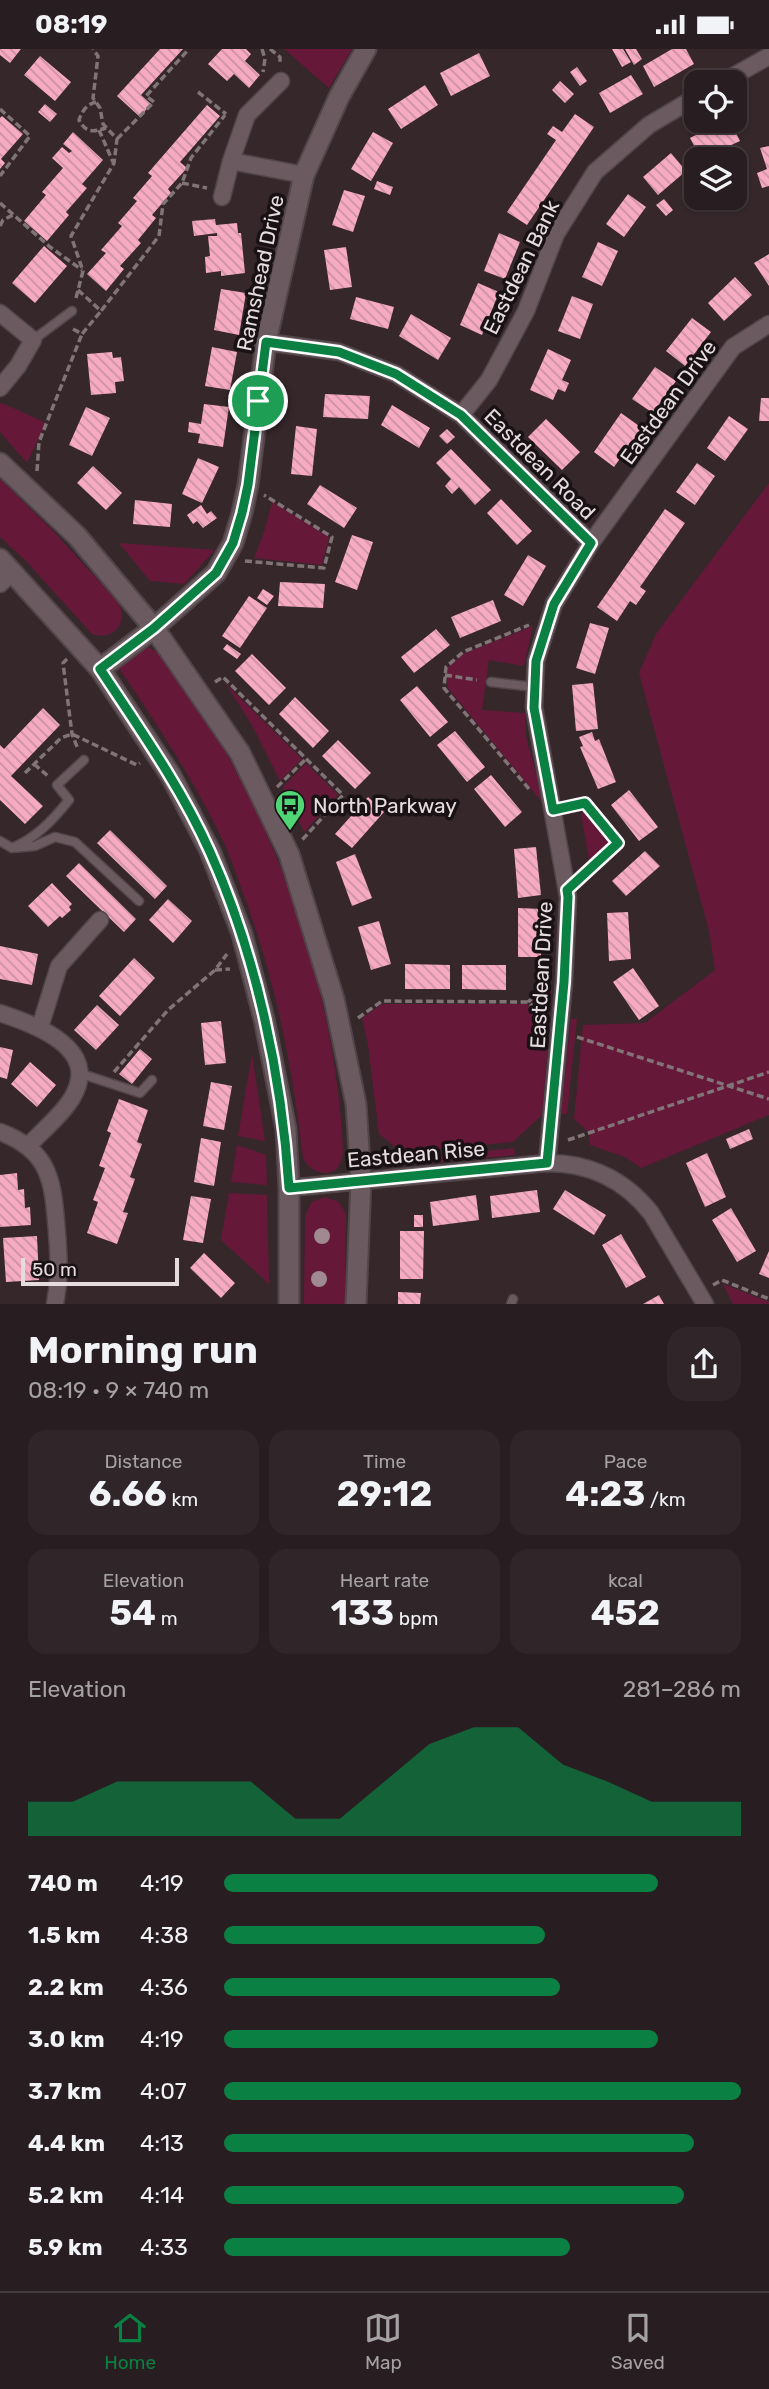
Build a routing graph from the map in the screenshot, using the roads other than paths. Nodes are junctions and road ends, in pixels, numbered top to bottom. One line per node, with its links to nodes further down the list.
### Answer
1 (366, 49): 7 (street, Ramshead Drive)
2 (769, 56): 3 (street)
3 (744, 70)
4 (281, 81): 6 (street)
5 (684, 104): 15 (street, Eastdean Bank)
6 (231, 161): 7 (street); 8 (street)
7 (304, 175): 13 (street, Ramshead Drive)
8 (222, 197)
9 (72, 311): 12 (lane)
10 (0, 313): 12 (street)
11 (769, 324): 17 (street, Eastdean Drive)
12 (33, 340): 14 (street)
13 (266, 342): 15 (street, Eastdean Road); 19 (street, Ramshead Drive)
14 (0, 388)
15 (461, 415): 17 (street, Eastdean Road)
16 (0, 463): 19 (street)
17 (591, 543): 22 (street, Eastdean Drive)
18 (4, 571): 20 (street)
19 (154, 628): 20 (street, Ramshead Drive); 35 (street)
20 (100, 669): 36 (street)
21 (491, 682): 22 (lane)
22 (534, 687): 34 (street, Eastdean Drive)
23 (83, 760): 25 (lane)
24 (0, 841): 25 (lane)
25 (12, 848): 26 (lane)
26 (139, 901)
27 (100, 920): 29 (street)
28 (0, 1013): 29 (street)
29 (40, 1027): 30 (street)
30 (79, 1073): 31 (lane); 33 (street)
31 (152, 1080)
32 (0, 1132): 33 (street)
33 (28, 1146): 38 (street)
34 (547, 1163): 35 (street, Eastdean Rise); 37 (street, Eastdean Rise)
35 (360, 1180): 36 (street, Eastdean Rise); 40 (street)
36 (289, 1188): 39 (street)
37 (702, 1299)
38 (55, 1304)
39 (289, 1304)
40 (356, 1304)

